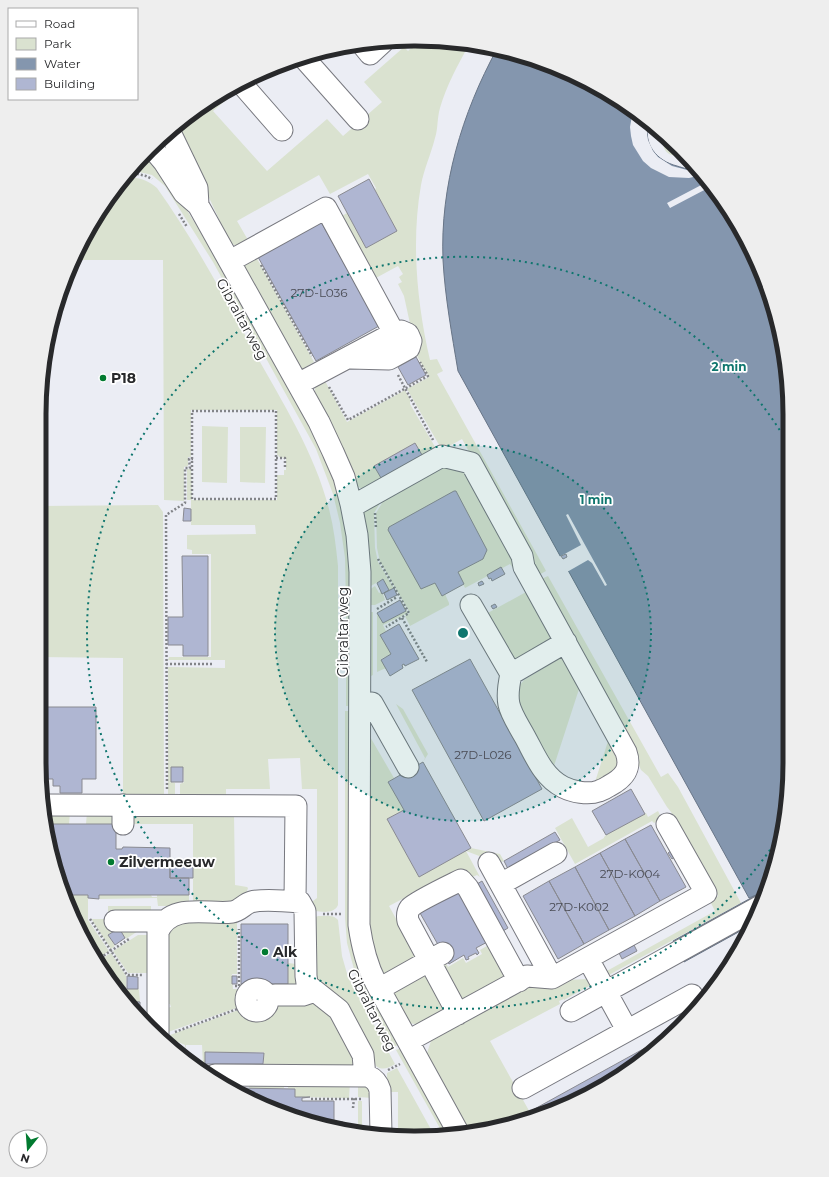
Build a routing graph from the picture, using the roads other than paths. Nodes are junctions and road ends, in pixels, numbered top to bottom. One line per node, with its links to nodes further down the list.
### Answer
1 (376, 48): 2 (street)
2 (366, 49)
3 (309, 62): 5 (street)
4 (245, 88): 6 (street)
5 (358, 118)
6 (282, 130)
7 (173, 136): 9 (street, Gibraltarweg)
8 (156, 152): 9 (street, Gibraltarweg)
9 (198, 205): 10 (street, Gibraltarweg)
10 (230, 261): 11 (street, Gibraltarweg); 11 (street)
11 (298, 384): 12 (street, Gibraltarweg)
12 (351, 504): 14 (street); 31 (street, Gibraltarweg)
13 (472, 605): 15 (street)
14 (566, 642): 15 (street); 15 (street)
15 (511, 674)
16 (372, 703): 17 (street)
17 (408, 767)
18 (49, 805): 23 (street)
19 (667, 824): 28 (street)
20 (556, 853): 22 (street)
21 (489, 863): 22 (street)
22 (501, 884): 29 (street)
23 (295, 901): 26 (street); 32 (street)
24 (752, 911): 34 (street)
25 (116, 921): 26 (street)
26 (165, 921): 38 (street)
27 (436, 957): 30 (street); 31 (street); 37 (street)
28 (588, 959): 29 (street); 34 (street)
29 (552, 978): 30 (street)
30 (519, 980): 37 (street)
31 (379, 989): 40 (street, Gibraltarweg)
32 (315, 991): 33 (street); 42 (street)
33 (250, 992)
34 (606, 992): 36 (street); 39 (street)
35 (695, 1001): 39 (street)
36 (571, 1011)
37 (458, 1014): 40 (street)
38 (158, 1027)
39 (627, 1030): 43 (street)
40 (408, 1041): 45 (street, Gibraltarweg)
41 (219, 1075): 42 (street)
42 (365, 1076): 44 (street)
43 (523, 1088)
44 (381, 1129)
45 (456, 1129)

